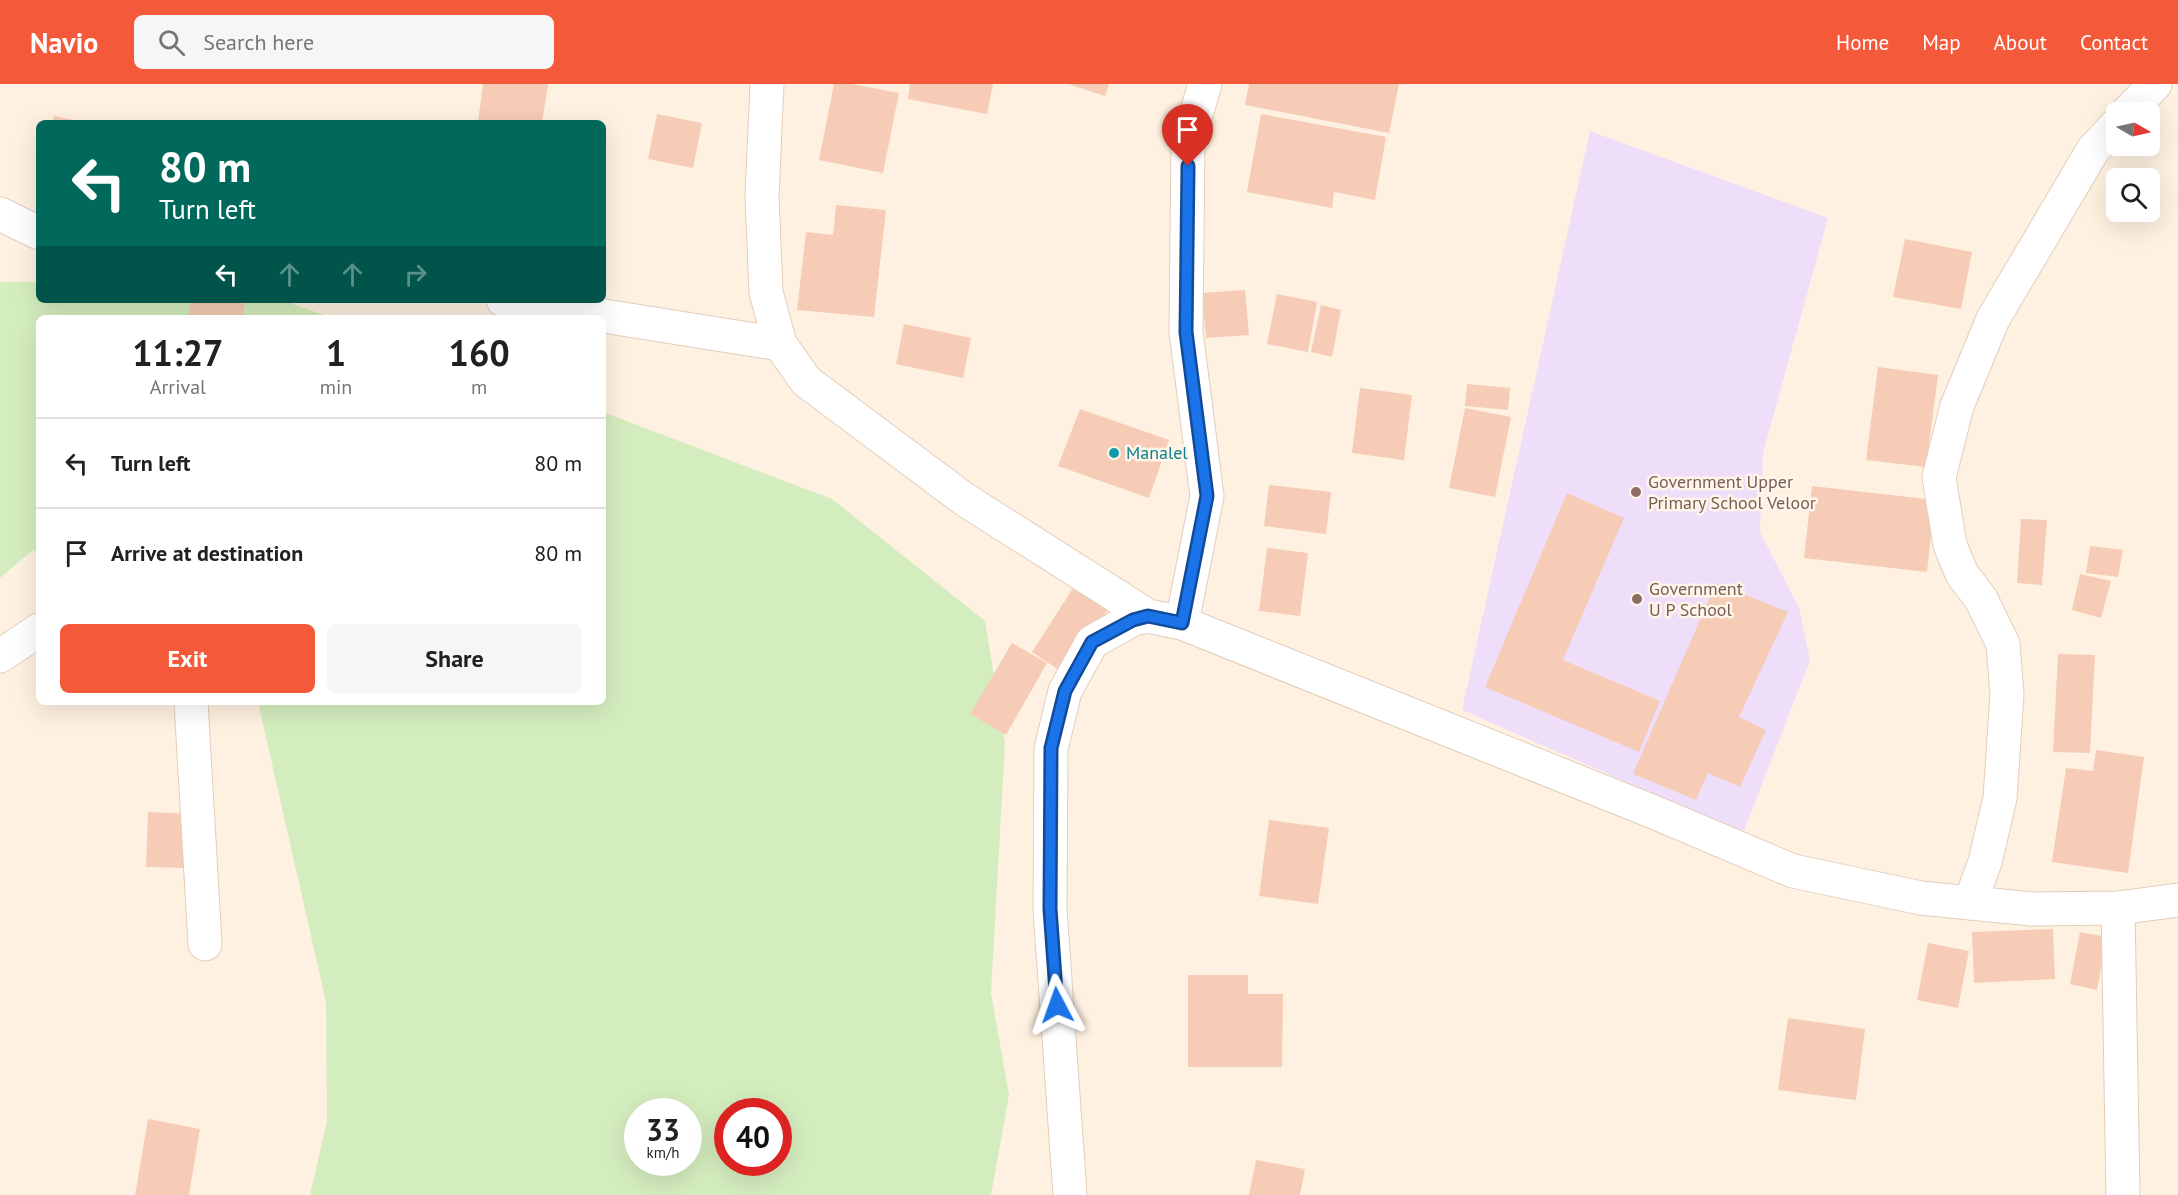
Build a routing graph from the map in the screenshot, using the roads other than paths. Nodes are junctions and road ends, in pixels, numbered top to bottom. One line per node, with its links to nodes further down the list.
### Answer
1 (767, 84): 11 (street)
2 (1205, 84): 13 (street)
3 (2155, 84): 4 (street)
4 (2138, 102)
5 (2106, 136): 18 (street)
6 (0, 214): 7 (street)
7 (36, 232)
8 (522, 303): 9 (street)
9 (597, 315)
10 (606, 316): 11 (street)
11 (780, 344): 12 (street)
12 (1148, 616): 13 (street); 21 (street)
13 (1182, 623): 18 (street)
14 (36, 632): 15 (street)
15 (0, 656)
16 (191, 705): 20 (street)
17 (2178, 900): 19 (street)
18 (1970, 903): 19 (street)
19 (2118, 908): 22 (street)
20 (205, 944)
21 (1070, 1195)
22 (2123, 1195)

